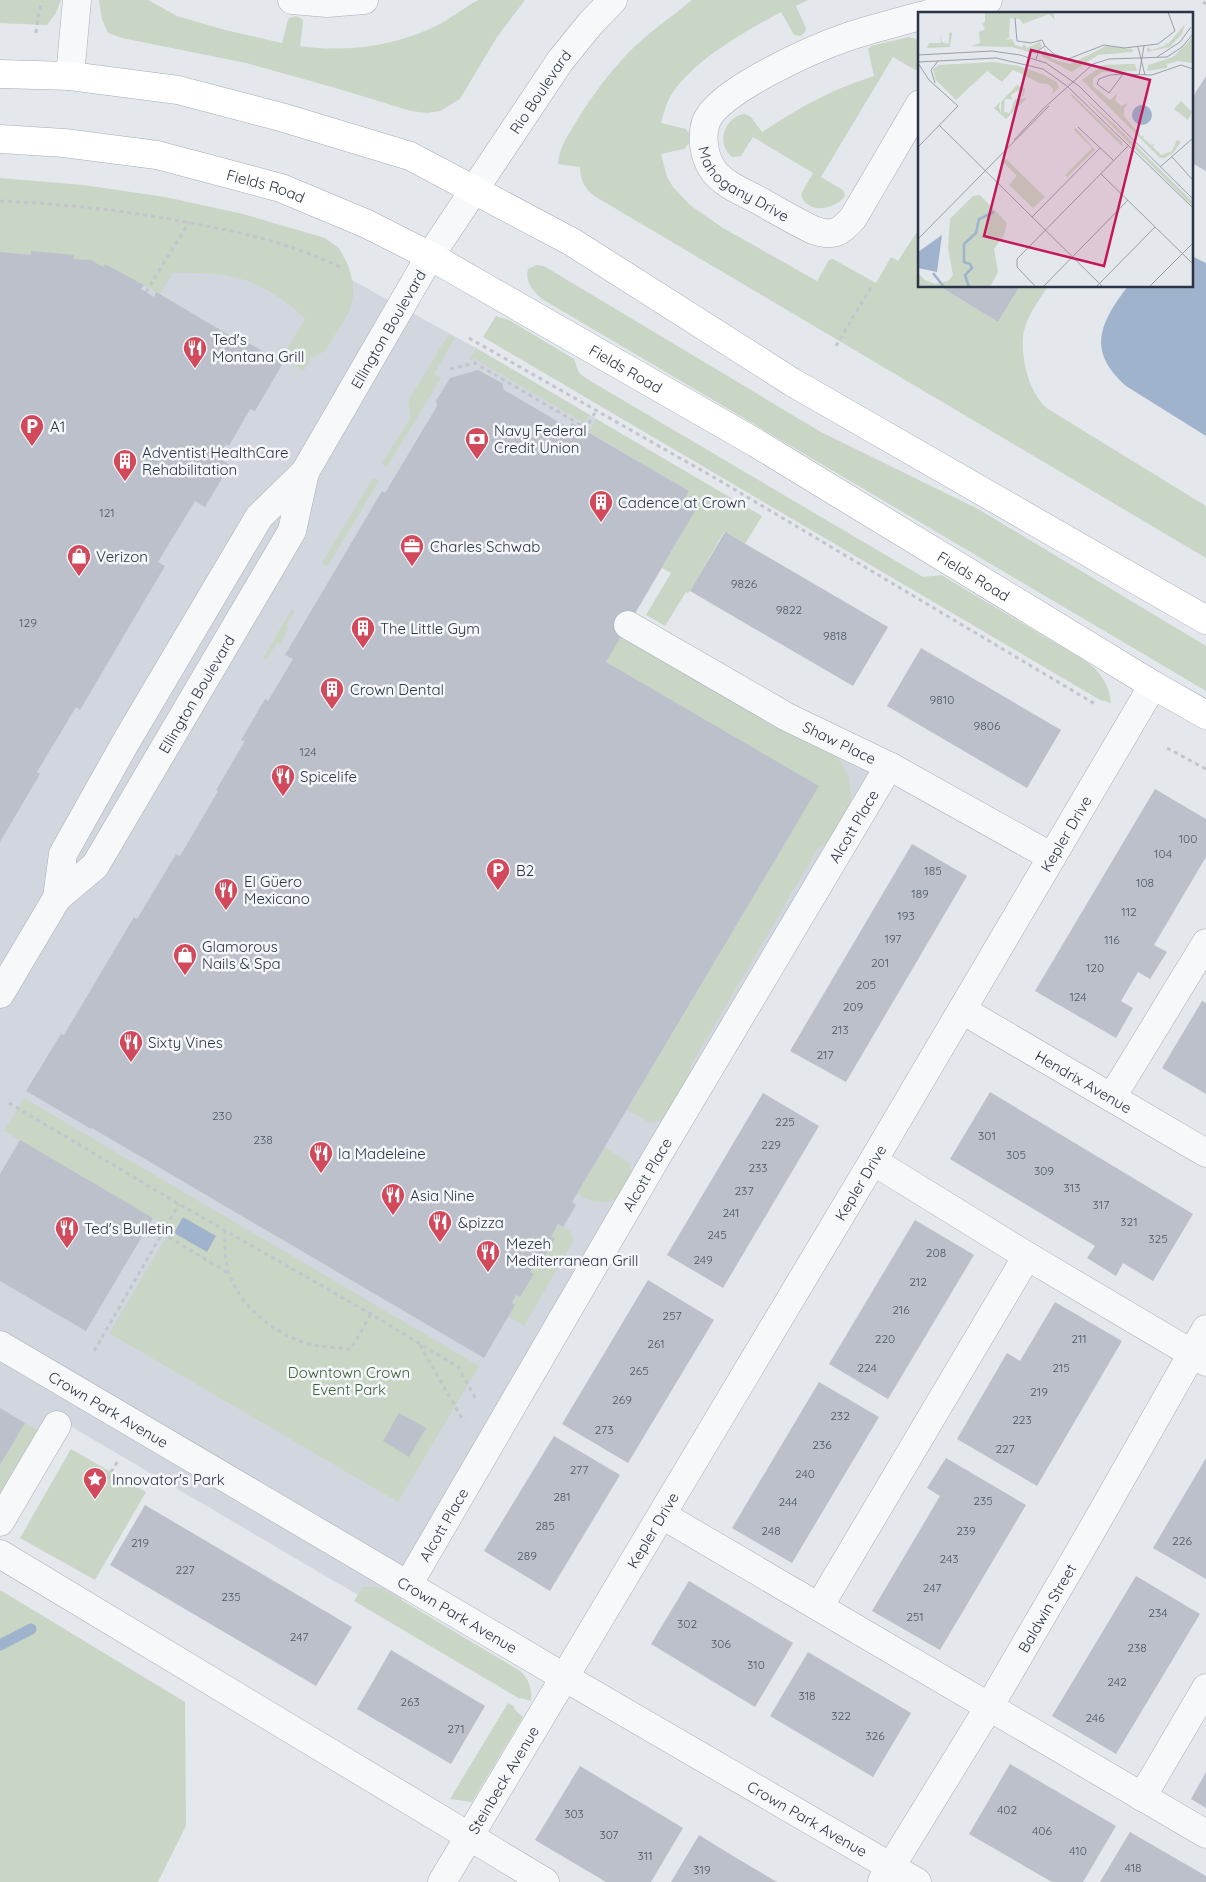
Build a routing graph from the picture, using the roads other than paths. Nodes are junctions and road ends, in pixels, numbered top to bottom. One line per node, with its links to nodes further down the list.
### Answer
1 (77, 0): 9 (street)
2 (292, 0): 3 (street)
3 (364, 0)
4 (613, 0): 12 (street, Rio Boulevard)
5 (988, 0): 6 (street, Mahogany Drive)
6 (939, 12)
7 (918, 18): 10 (street, Mahogany Drive)
8 (0, 74): 9 (main road)
9 (70, 76): 12 (main road)
10 (918, 107)
11 (0, 139): 13 (main road, Fields Road)
12 (475, 189): 13 (street, Ellington Boulevard); 15 (main road)
13 (430, 256): 14 (street, Ellington Boulevard); 17 (main road, Fields Road)
14 (305, 472): 21 (street, Ellington Boulevard); 21 (street, Ellington Boulevard)
15 (1206, 620)
16 (628, 625): 19 (street, Shaw Place)
17 (1154, 685): 18 (main road, Fields Road); 20 (street, Kepler Drive)
18 (1206, 715)
19 (889, 766): 20 (street, Shaw Place); 36 (street, Alcott Place)
20 (1052, 857): 24 (street, Kepler Drive)
21 (57, 898): 23 (street, Ellington Boulevard)
22 (1205, 946): 25 (street)
23 (0, 994)
24 (962, 1010): 25 (street, Hendrix Avenue); 27 (street, Kepler Drive)
25 (1112, 1097): 26 (street, Hendrix Avenue)
26 (1206, 1154)
27 (873, 1162): 28 (street); 33 (street, Kepler Drive)
28 (1027, 1256): 31 (street); 37 (street)
29 (1206, 1329): 31 (street, Baldwin Street)
30 (0, 1345): 36 (street, Crown Park Avenue)
31 (1199, 1358): 40 (street, Baldwin Street)
32 (57, 1425): 34 (street)
33 (662, 1515): 37 (street); 38 (street, Kepler Drive)
34 (0, 1522)
35 (0, 1554): 43 (street)
36 (408, 1586): 38 (street, Crown Park Avenue)
37 (819, 1607): 40 (street)
38 (564, 1678): 43 (street, Steinbeck Avenue); 44 (street, Crown Park Avenue)
39 (1206, 1688): 41 (street)
40 (989, 1707): 41 (street); 44 (street, Baldwin Street)
41 (1142, 1797): 42 (street)
42 (1206, 1834)
43 (469, 1836): 45 (street, Steinbeck Avenue); 46 (street)
44 (886, 1874): 47 (street, Crown Park Avenue)
45 (442, 1882)
46 (545, 1882)
47 (917, 1882)

